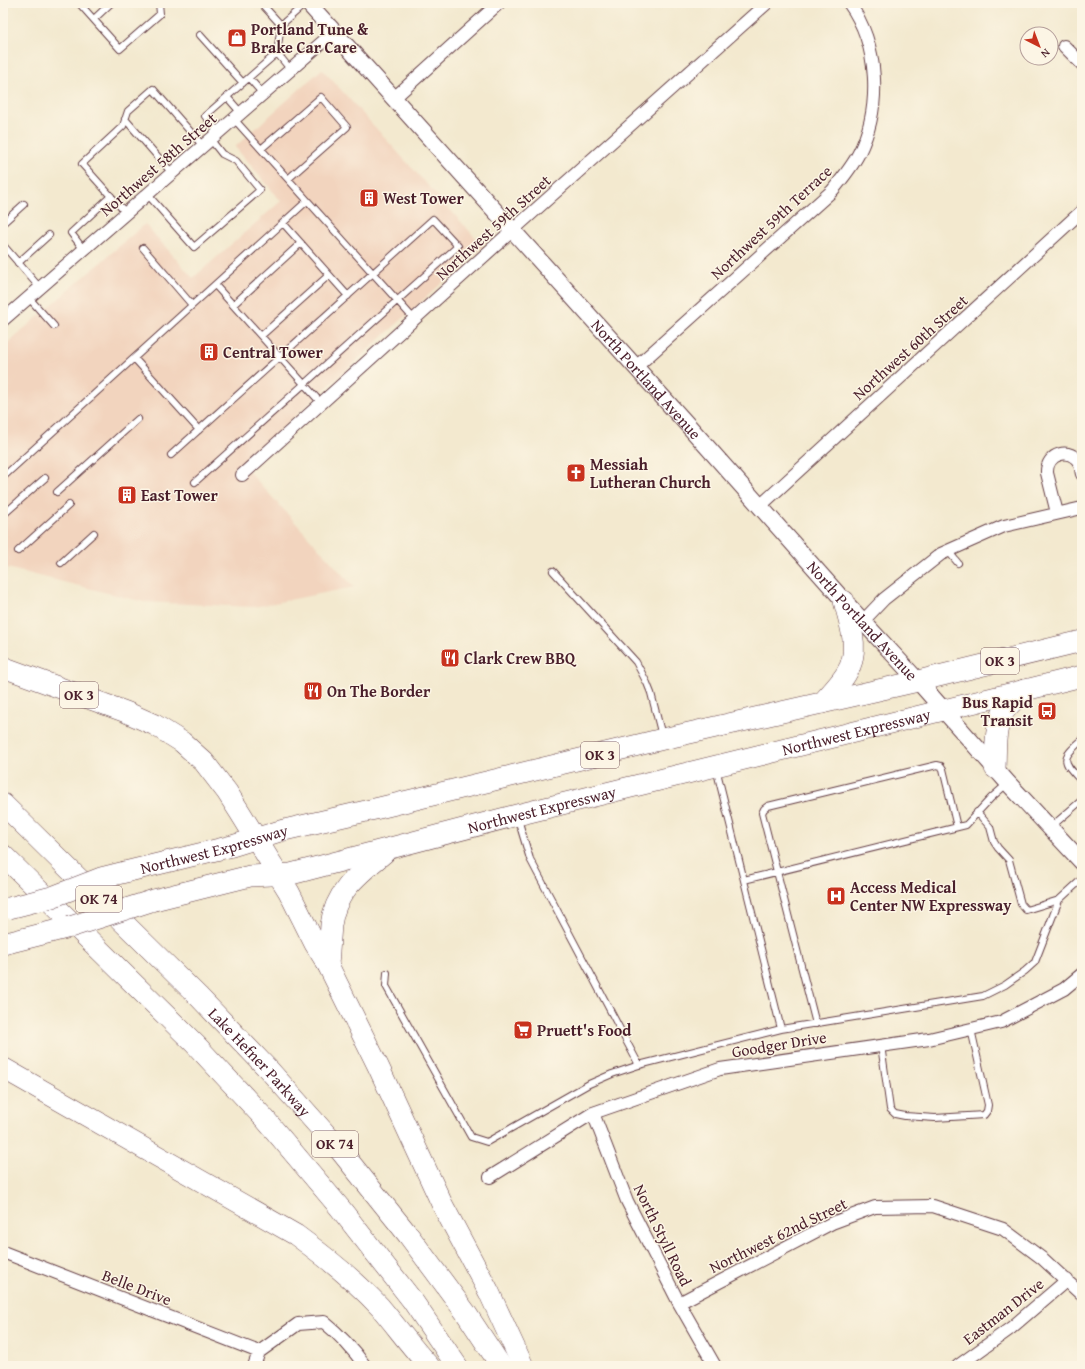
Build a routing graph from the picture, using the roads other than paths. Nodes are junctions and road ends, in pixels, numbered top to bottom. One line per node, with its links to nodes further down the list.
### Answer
1 (79, 3): 9 (lane)
2 (111, 3): 9 (lane)
3 (159, 3): 9 (lane)
4 (261, 3): 10 (lane)
5 (307, 3): 10 (lane); 11 (main road, North Portland Avenue)
6 (499, 3): 21 (street)
7 (767, 3): 36 (street, Northwest 59th Street)
8 (849, 3): 58 (street, Northwest 59th Terrace)
9 (94, 19)
10 (281, 25): 14 (lane)
11 (334, 32): 16 (street, Northwest 58th Street); 21 (main road, North Portland Avenue)
12 (200, 35): 18 (lane)
13 (1064, 46): 15 (street)
14 (277, 54): 16 (lane); 17 (lane)
15 (1082, 64)
16 (291, 70): 19 (street, Northwest 58th Street)
17 (249, 78): 18 (lane); 19 (lane)
18 (242, 83): 20 (lane)
19 (263, 94): 22 (street, Northwest 58th Street)
20 (227, 97): 22 (lane); 24 (lane)
21 (393, 98): 36 (main road, North Portland Avenue)
22 (238, 116): 24 (street, Northwest 58th Street); 25 (lane)
23 (125, 120): 24 (lane); 26 (lane); 29 (lane)
24 (211, 140): 26 (street, Northwest 58th Street); 28 (lane)
25 (261, 149): 27 (lane); 27 (lane)
26 (172, 174): 28 (street, Northwest 58th Street)
27 (288, 179): 30 (lane)
28 (148, 195): 33 (street, Northwest 58th Street)
29 (111, 196): 33 (lane); 41 (lane)
30 (307, 201): 35 (lane); 43 (lane)
31 (24, 204): 34 (lane)
32 (1082, 211): 73 (street, Northwest 60th Street)
33 (126, 213): 41 (street, Northwest 58th Street)
34 (3, 223)
35 (283, 223): 38 (lane); 45 (lane)
36 (512, 231): 52 (street, Northwest 59th Street); 58 (main road, North Portland Avenue)
37 (49, 235): 42 (lane)
38 (301, 243): 44 (lane); 51 (lane)
39 (3, 246): 42 (lane)
40 (143, 248): 50 (lane)
41 (84, 250): 46 (street, Northwest 58th Street)
42 (18, 263): 46 (lane)
43 (373, 274): 47 (lane); 49 (lane); 49 (lane)
44 (329, 275): 47 (lane); 55 (lane)
45 (215, 285): 50 (lane); 51 (lane)
46 (40, 288): 48 (street, Northwest 58th Street)
47 (348, 296): 56 (lane)
48 (29, 298): 53 (street, Northwest 58th Street); 54 (lane)
49 (397, 300): 52 (lane); 59 (lane)
50 (192, 305): 57 (lane)
51 (233, 305): 55 (lane)
52 (414, 319): 60 (street, Northwest 59th Street)
53 (3, 320)
54 (54, 326)
55 (261, 336): 56 (lane)
56 (280, 357): 59 (lane); 62 (lane)
57 (134, 358): 62 (lane); 65 (lane)
58 (636, 367): 73 (main road, North Portland Avenue)
59 (304, 384): 60 (lane); 70 (lane)
60 (322, 404): 67 (street, Northwest 59th Street)
61 (138, 419): 71 (lane)
62 (199, 430): 63 (lane)
63 (171, 455)
64 (3, 467): 65 (lane)
65 (8, 472): 68 (lane)
66 (1082, 474): 75 (street)
67 (242, 475)
68 (3, 477)
69 (45, 478): 76 (lane)
70 (195, 482)
71 (57, 492)
72 (69, 505): 79 (lane)
73 (760, 506): 83 (main road, North Portland Avenue)
74 (1082, 508): 75 (street)
75 (1057, 513): 78 (street)
76 (3, 516)
77 (94, 533): 80 (lane)
78 (948, 550): 81 (lane); 84 (street)
79 (18, 551)
80 (60, 563)
81 (958, 563)
82 (553, 571): 92 (lane)
83 (844, 601): 84 (main road, North Portland Avenue); 90 (highway)
84 (863, 621): 88 (main road, North Portland Avenue)
85 (1082, 641): 88 (highway, Northwest Expressway / OK 3)
86 (3, 667): 103 (highway, OK 3)
87 (1082, 676): 89 (highway, Northwest Expressway / OK 3)
88 (918, 681): 90 (highway, Northwest Expressway / OK 3); 91 (main road, North Portland Avenue)
89 (1024, 690): 91 (highway, Northwest Expressway / OK 3); 95 (highway)
90 (822, 703): 92 (highway, Northwest Expressway / OK 3)
91 (943, 710): 94 (highway, Northwest Expressway / OK 3); 95 (main road, North Portland Avenue)
92 (663, 739): 103 (highway, Northwest Expressway / OK 3)
93 (1082, 740): 96 (lane)
94 (715, 767): 100 (highway, Northwest Expressway / OK 3); 109 (lane)
95 (1001, 776): 99 (lane); 102 (main road, North Portland Avenue)
96 (1082, 782)
97 (1082, 800): 102 (lane)
98 (3, 804): 134 (highway, Lake Hefner Parkway / OK 74)
99 (978, 812): 101 (lane); 111 (lane)
100 (517, 815): 104 (highway, Northwest Expressway / OK 3); 121 (lane)
101 (957, 827): 107 (lane); 107 (lane)
102 (1050, 828): 106 (main road, North Portland Avenue)
103 (256, 839): 108 (highway); 112 (highway, Northwest Expressway, bridge)
104 (389, 849): 108 (highway, Northwest Expressway / OK 3); 114 (highway)
105 (3, 855): 133 (highway, OK 74)
106 (1082, 862)
107 (777, 871): 109 (lane); 117 (lane)
108 (278, 874): 113 (highway, Northwest Expressway / OK 3, bridge); 114 (highway)
109 (744, 880): 118 (lane)
110 (1082, 880): 111 (lane)
111 (1059, 900): 117 (lane)
112 (6, 908)
113 (3, 944)
114 (328, 965): 135 (highway)
115 (386, 973): 121 (lane)
116 (1082, 974): 119 (street, Goodger Drive)
117 (816, 1024): 118 (lane)
118 (781, 1029): 121 (lane)
119 (971, 1029): 120 (street, Goodger Drive); 120 (lane)
120 (881, 1045): 123 (street, Goodger Drive)
121 (639, 1065)
122 (3, 1068): 132 (highway)
123 (593, 1113): 124 (street, Goodger Drive); 128 (street, North Styll Road)
124 (490, 1177)
125 (3, 1252): 129 (street, Belle Drive)
126 (1067, 1280): 127 (street, Northwest 62nd Street); 128 (street, Northwest 62nd Street); 137 (street, Eastman Drive)
127 (1082, 1295)
128 (679, 1303): 136 (street, North Styll Road)
129 (260, 1352): 130 (street); 131 (street)
130 (254, 1366)
131 (364, 1366)
132 (429, 1366)
133 (458, 1366)
134 (501, 1366)
135 (523, 1366)
136 (715, 1366)
137 (958, 1366)

